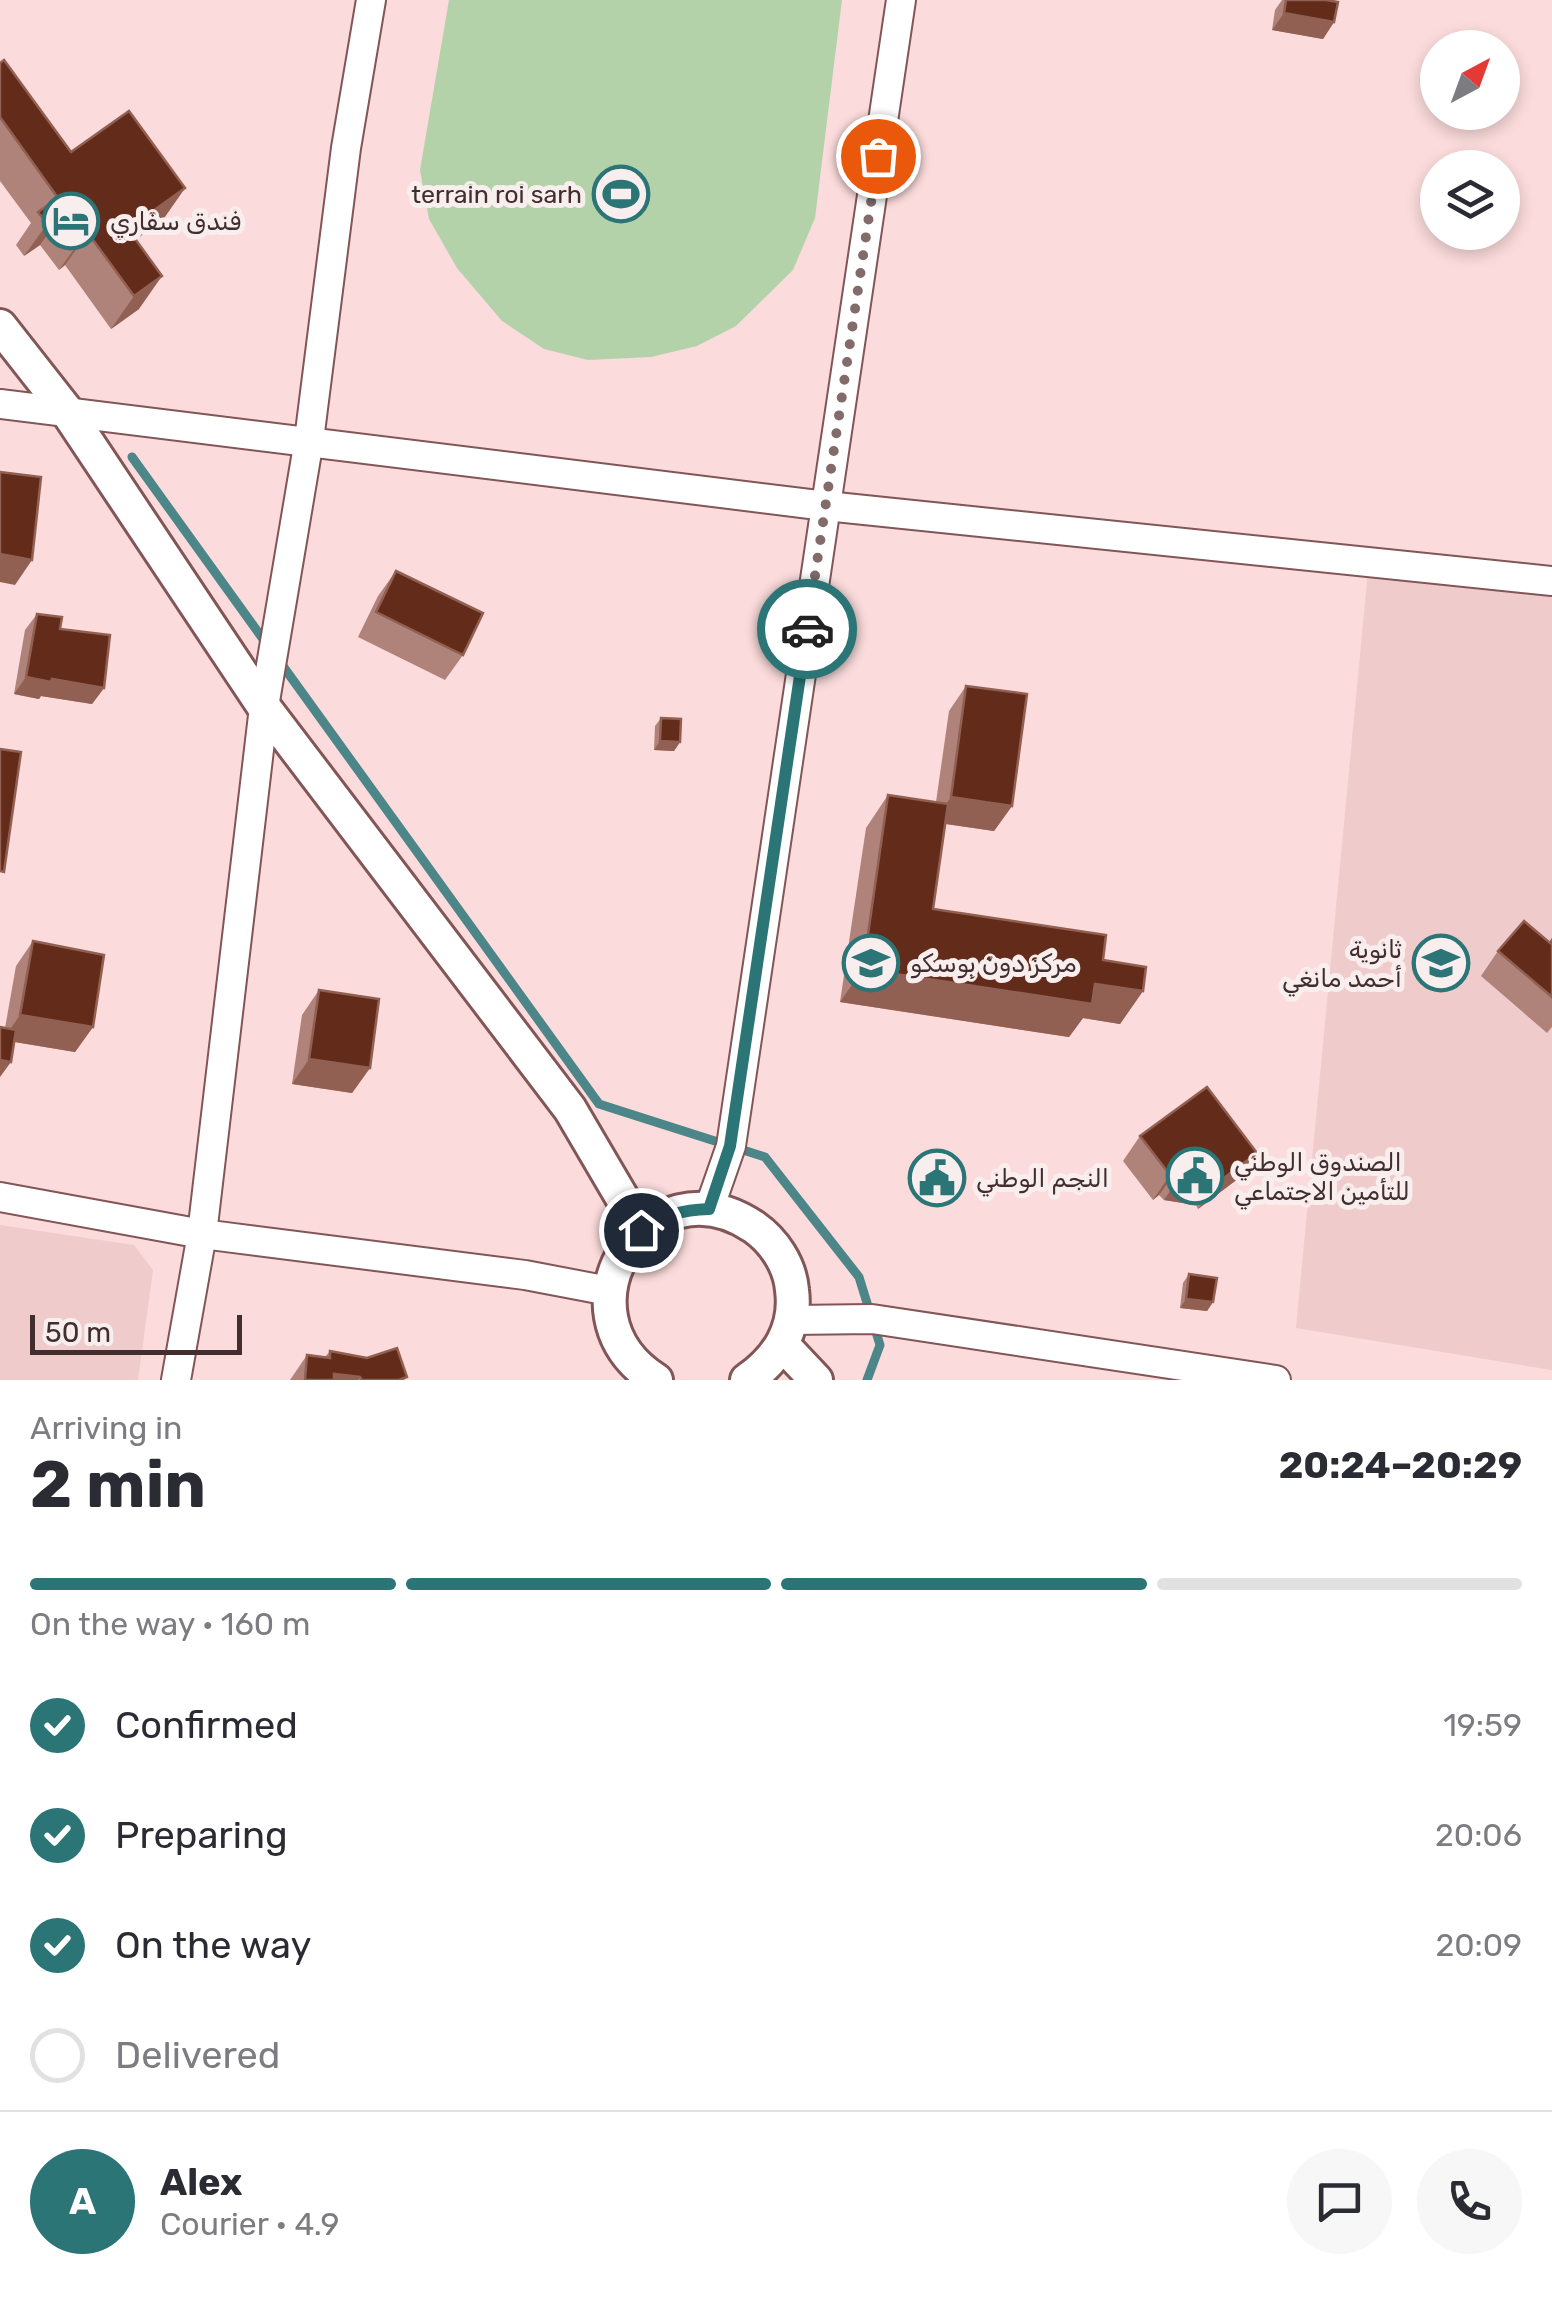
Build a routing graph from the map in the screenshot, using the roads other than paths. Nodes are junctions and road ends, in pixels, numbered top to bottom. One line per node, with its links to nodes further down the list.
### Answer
1 (371, 0): 6 (street)
2 (901, 0): 7 (street)
3 (0, 326): 5 (street)
4 (0, 404): 5 (street)
5 (66, 410): 6 (street); 9 (street)
6 (309, 440): 7 (street); 9 (street)
7 (826, 506): 8 (street); 11 (street)
8 (1552, 581)
9 (264, 707): 12 (street); 13 (street)
10 (0, 1197): 13 (street)
11 (709, 1209): 12 (street); 15 (street)
12 (641, 1230): 14 (street)
13 (202, 1234): 14 (street); 16 (street)
14 (609, 1291): 17 (street)
15 (787, 1332): 18 (street); 19 (street); 20 (street)
16 (176, 1380)
17 (656, 1380)
18 (747, 1380)
19 (816, 1380)
20 (1276, 1380)

